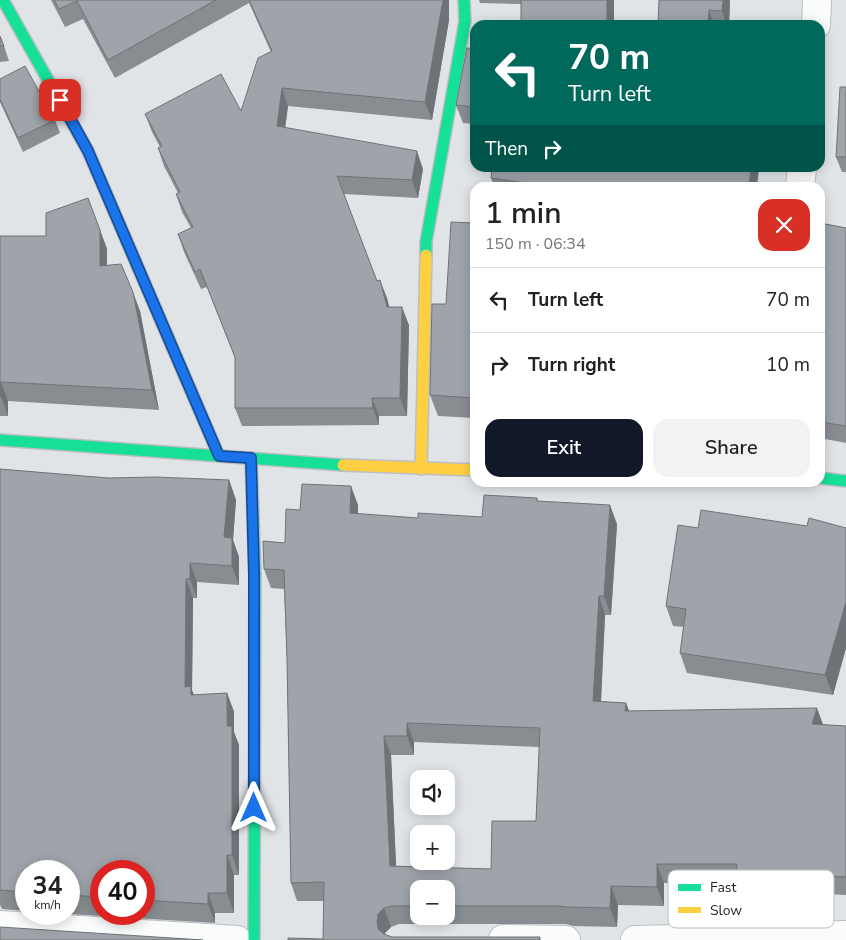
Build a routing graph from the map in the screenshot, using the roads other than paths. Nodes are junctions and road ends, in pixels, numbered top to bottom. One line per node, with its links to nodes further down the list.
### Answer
1 (4, 0): 6 (street)
2 (464, 0): 8 (street)
3 (817, 0): 4 (street)
4 (816, 20)
5 (0, 440): 6 (street)
6 (219, 456): 7 (street)
7 (251, 458): 8 (street); 16 (street)
8 (421, 469): 9 (street)
9 (470, 470)
10 (825, 479): 11 (street)
11 (846, 481)
12 (0, 925): 15 (street)
13 (846, 935): 18 (street)
14 (474, 939): 17 (street)
15 (237, 940)
16 (254, 940)
17 (566, 940)
18 (635, 940)

